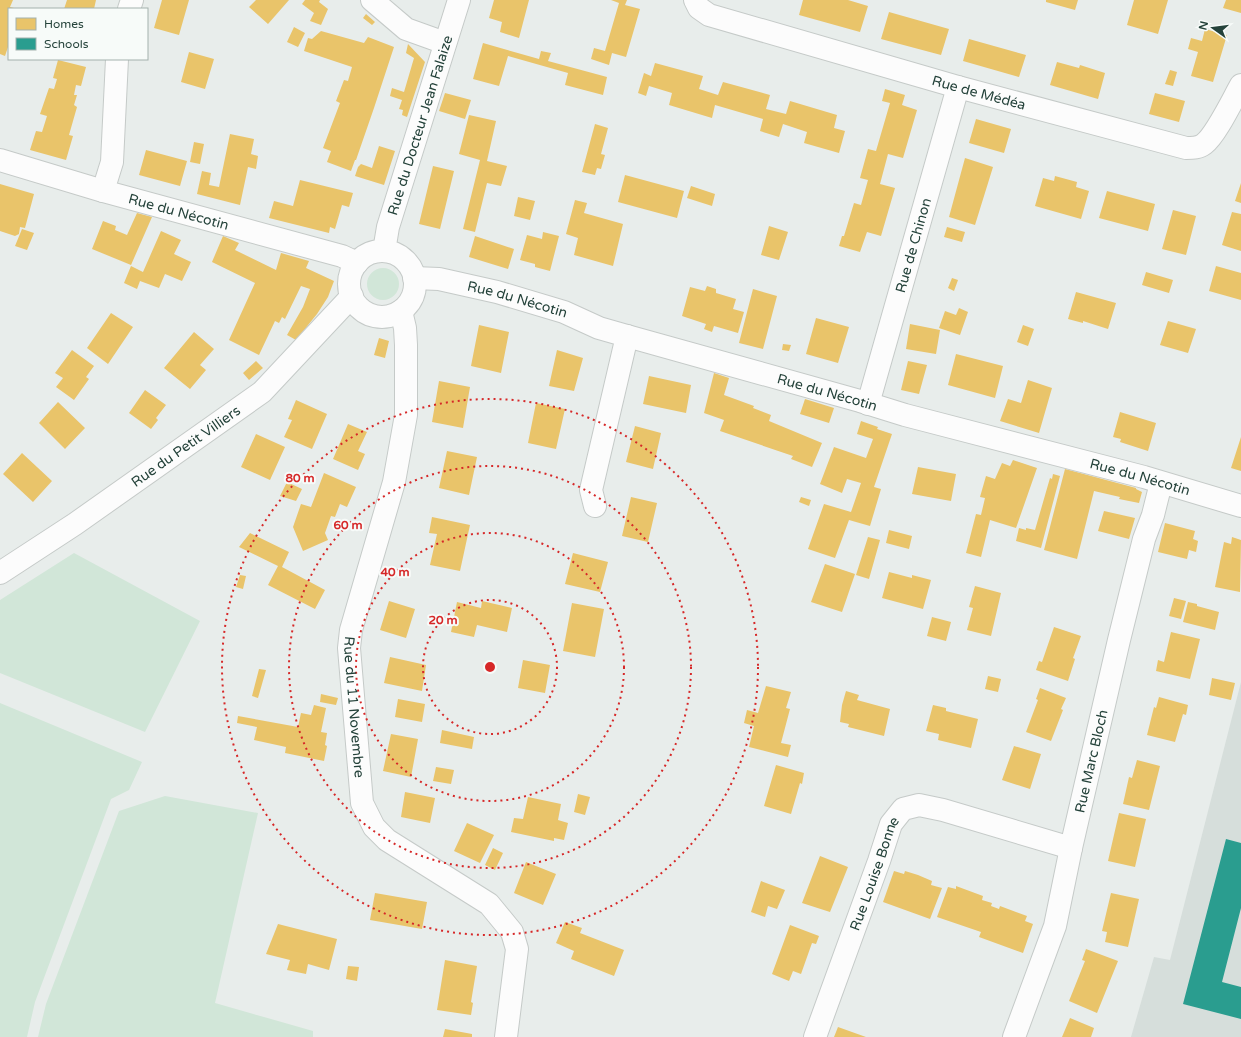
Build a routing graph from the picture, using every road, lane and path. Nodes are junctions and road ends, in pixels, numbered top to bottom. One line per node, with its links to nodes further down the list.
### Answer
1 (372, 0): 4 (street)
2 (459, 0): 4 (street, Rue du Docteur Jean Falaize)
3 (695, 0): 7 (street, Rue de Médéa)
4 (445, 43): 10 (street, Rue du Docteur Jean Falaize)
5 (117, 60): 9 (street)
6 (1241, 85): 7 (street, Rue de Médéa)
7 (958, 87): 16 (street, Rue de Chinon)
8 (0, 160): 9 (street, Rue du Nécotin)
9 (104, 191): 11 (street, Rue du Nécotin)
10 (384, 251): 11 (street); 12 (street)
11 (357, 263): 13 (street)
12 (414, 278): 14 (street); 15 (street, Rue du Nécotin)
13 (352, 296): 14 (street); 20 (street, Rue du Petit Villiers)
14 (401, 311): 22 (street, Rue du 11 Novembre)
15 (627, 336): 16 (street, Rue du Nécotin); 18 (street)
16 (868, 404): 17 (street, Rue du Nécotin)
17 (1161, 482): 19 (street, Rue du Nécotin); 21 (street, Rue Marc Bloch)
18 (595, 506)
19 (1241, 506)
20 (0, 573)
21 (1070, 848): 23 (street, Rue Louise Bonne); 24 (street, Rue Marc Bloch)
22 (506, 1037)
23 (815, 1037)
24 (1014, 1037)

